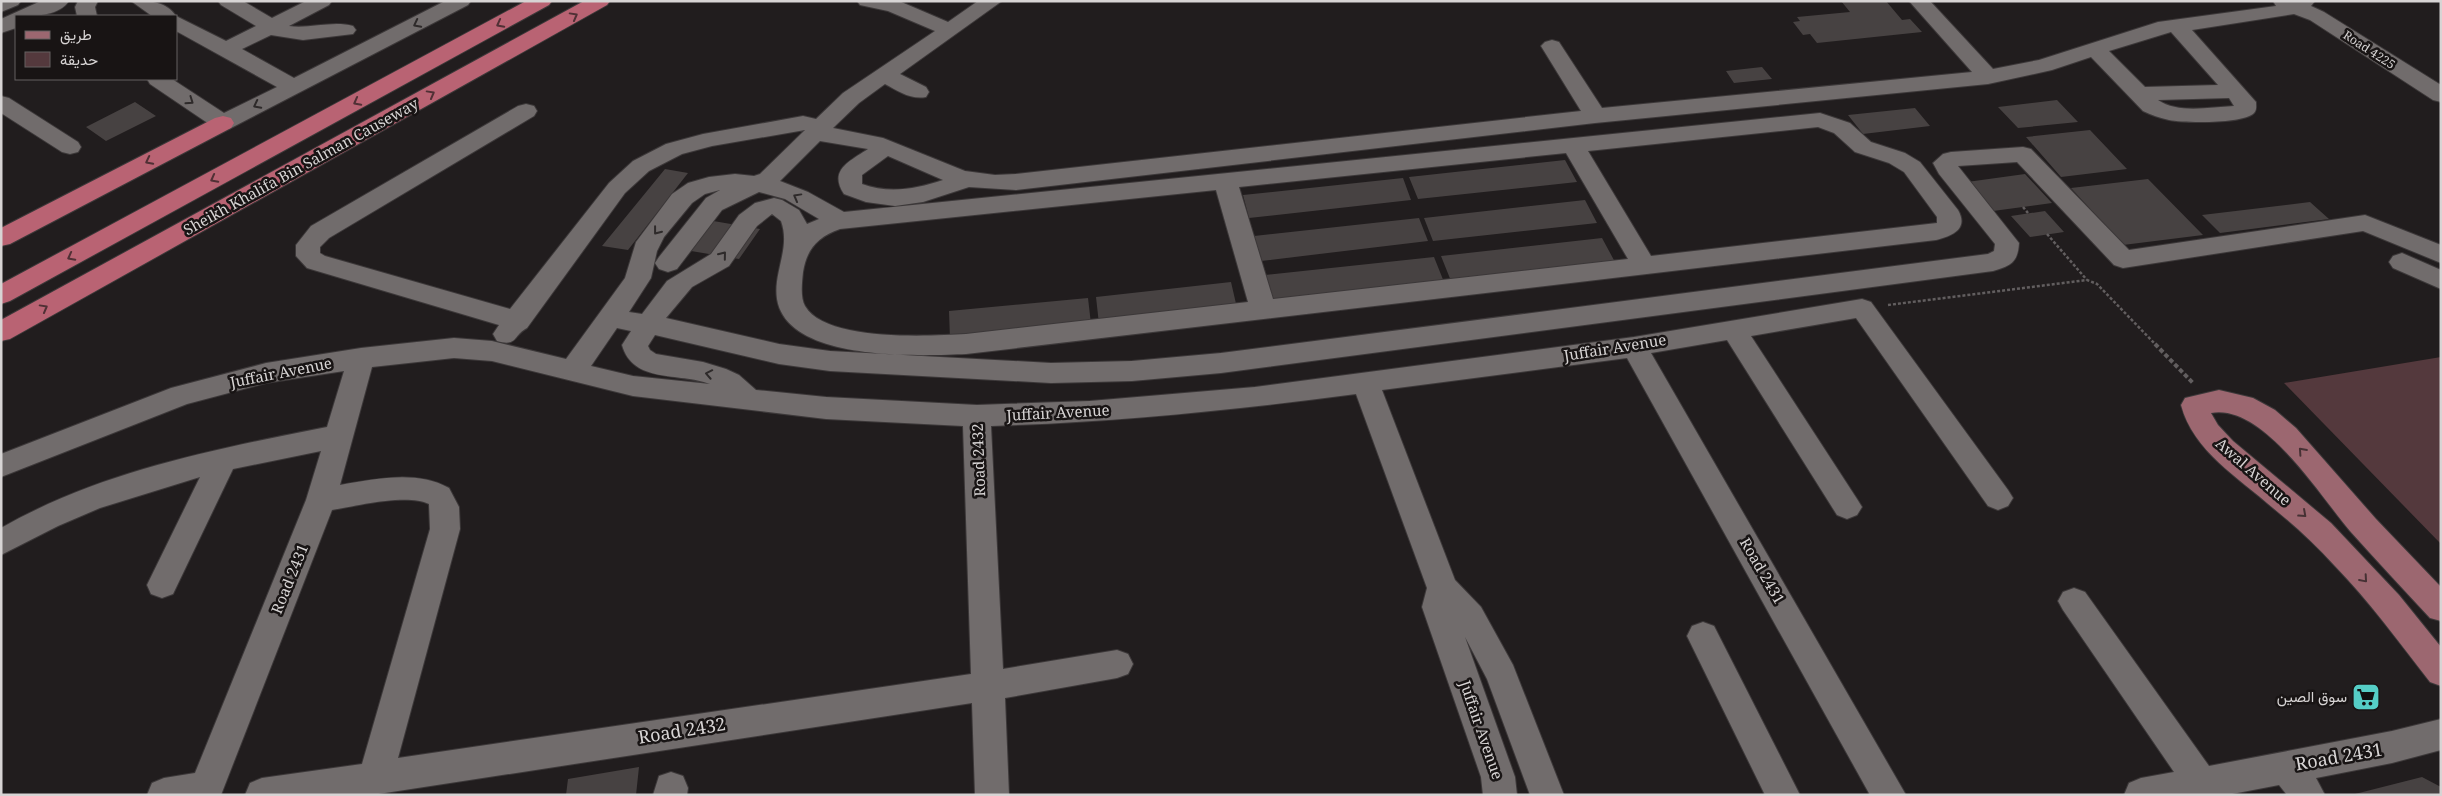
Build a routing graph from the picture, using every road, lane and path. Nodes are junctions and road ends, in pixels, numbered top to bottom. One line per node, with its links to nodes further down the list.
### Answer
1 (11, 1): 15 (street)
2 (88, 1): 18 (street)
3 (140, 1): 19 (street)
4 (228, 1): 25 (street)
5 (322, 1): 33 (street)
6 (337, 1): 25 (street)
7 (461, 1): 29 (street, one-way to 29)
8 (542, 1): 65 (highway, Sheikh Khalifa Bin Salman Causeway, one-way to 65)
9 (600, 1): 72 (highway, Sheikh Khalifa Bin Salman Causeway, one-way to 9)
10 (867, 1): 26 (street)
11 (1919, 1): 35 (street)
12 (56, 2): 16 (street); 17 (street)
13 (988, 2): 26 (street)
14 (2294, 3): 22 (street); 39 (street, Road 4225)
15 (1, 6)
16 (27, 15)
17 (73, 15)
18 (87, 15)
19 (164, 15)
20 (15, 20): 23 (street)
21 (178, 23): 28 (street)
22 (2176, 25): 32 (street); 32 (street)
23 (1, 27)
24 (15, 28): 27 (street)
25 (346, 30): 29 (street)
26 (950, 30): 34 (street)
27 (1, 34)
28 (199, 36): 30 (street); 33 (street)
29 (378, 44): 37 (street)
30 (178, 46)
31 (1552, 46): 42 (street)
32 (2094, 48): 35 (street)
33 (226, 49): 37 (street)
34 (884, 75): 38 (street); 44 (street)
35 (1988, 77): 42 (street)
36 (160, 80): 43 (street, one-way to 43)
37 (287, 84): 43 (street, one-way to 43)
38 (918, 92)
39 (2440, 95)
40 (1, 103): 46 (street)
41 (526, 111): 69 (street)
42 (1595, 116): 48 (street)
43 (223, 122): 55 (highway, one-way to 55)
44 (818, 130): 47 (street); 50 (street); 69 (street)
45 (1573, 145): 49 (street); 61 (street); 61 (street)
46 (70, 147)
47 (885, 147): 48 (street); 48 (street)
48 (965, 180)
49 (1226, 182): 53 (street); 67 (street)
50 (761, 196): 53 (street, one-way to 50); 56 (street); 58 (street, one-way to 58); 59 (street); 62 (street, one-way to 50)
51 (2023, 208): 52 (path)
52 (2028, 213)
53 (840, 221): 56 (street)
54 (2047, 234): 63 (path)
55 (1, 238)
56 (798, 244): 67 (street)
57 (2441, 255): 70 (street)
58 (642, 261): 59 (street); 68 (street)
59 (668, 262): 62 (street)
60 (2402, 262): 64 (street)
61 (1644, 265): 67 (street)
62 (696, 274): 70 (street)
63 (2088, 280): 66 (path); 78 (path)
64 (2441, 280)
65 (1, 295)
66 (1862, 308): 71 (street, Juffair Avenue); 84 (street)
67 (1263, 309)
68 (610, 318): 70 (street); 76 (street)
69 (518, 321): 74 (street)
70 (649, 324): 79 (street, one-way to 70)
71 (1734, 330): 73 (street, Juffair Avenue); 86 (street)
72 (1, 332)
73 (1634, 347): 77 (street, Juffair Avenue); 109 (street, Road 2431)
74 (492, 351): 75 (street, Juffair Avenue); 76 (street, Juffair Avenue)
75 (361, 358): 81 (street, Road 2431); 83 (street, Juffair Avenue)
76 (572, 372): 79 (street, Juffair Avenue)
77 (1366, 384): 80 (street, Juffair Avenue); 89 (street, Juffair Avenue)
78 (2209, 399): 91 (main road, one-way to 78); 94 (main road, Awal Avenue, one-way to 94)
79 (749, 400): 80 (street, Juffair Avenue)
80 (977, 416): 95 (street, Road 2432)
81 (339, 436): 82 (street); 85 (street, Road 2431)
82 (223, 460): 87 (street); 88 (street)
83 (1, 466)
84 (1998, 498)
85 (321, 500): 100 (street); 102 (street, Road 2431)
86 (1846, 507)
87 (1, 543)
88 (162, 585)
89 (1442, 588): 106 (street, Juffair Avenue); 107 (street)
90 (2074, 601): 101 (street)
91 (2441, 608)
92 (1702, 636): 108 (street)
93 (1117, 664): 95 (street)
94 (2441, 672)
95 (988, 685): 100 (street, Road 2432); 105 (street, Road 2432)
96 (2441, 734): 97 (street, Road 2431)
97 (2392, 747): 98 (street, Road 2431); 99 (street, Road 2431)
98 (2441, 752)
99 (2286, 767): 101 (street, Road 2431); 111 (street, Road 2431)
100 (376, 776): 104 (street, Road 2432)
101 (2202, 784): 110 (street, Road 2431)
102 (205, 791): 103 (street)
103 (164, 795)
104 (262, 795)
105 (992, 795)
106 (1500, 795)
107 (1547, 795)
108 (1783, 795)
109 (1889, 795)
110 (2141, 795)
111 (2308, 795)

